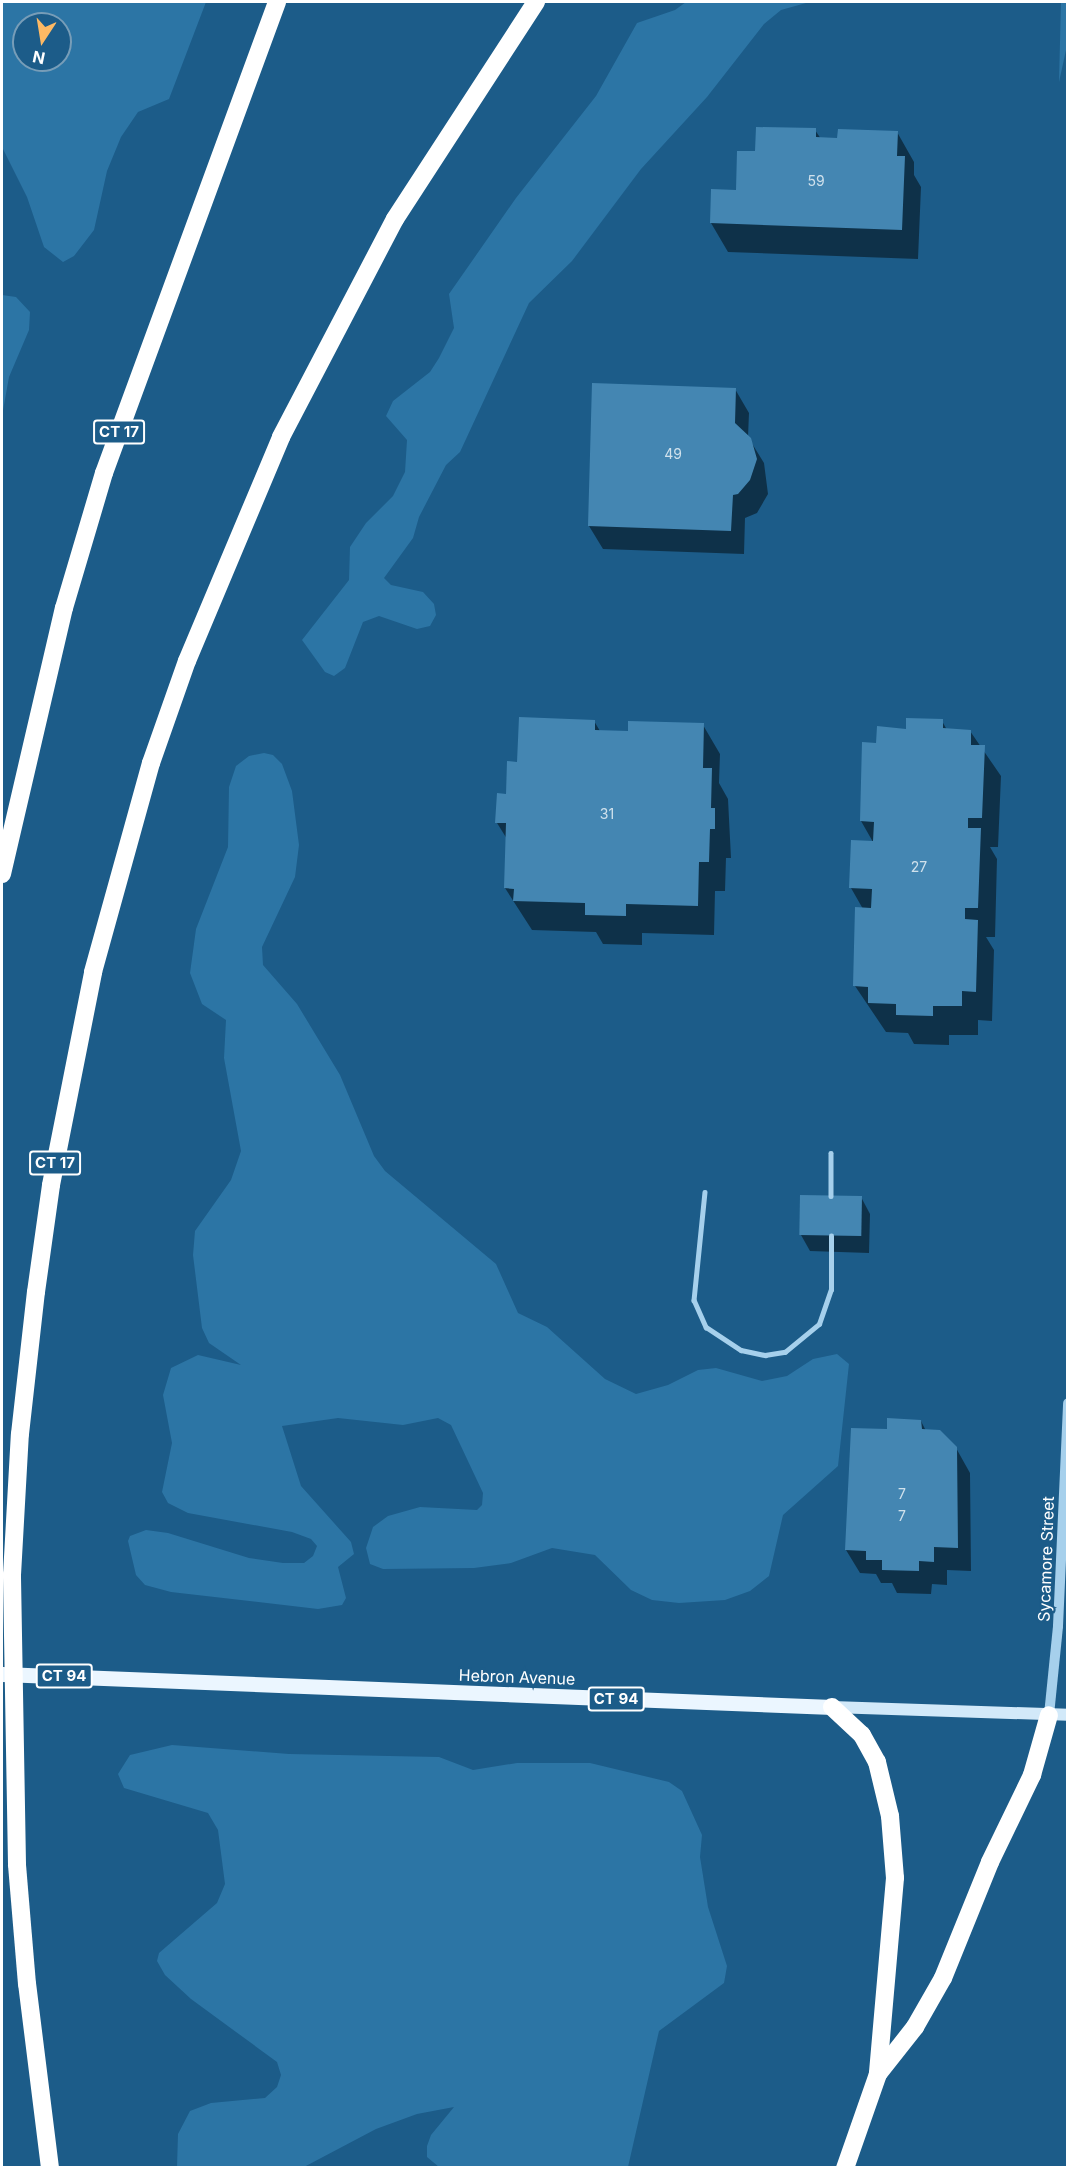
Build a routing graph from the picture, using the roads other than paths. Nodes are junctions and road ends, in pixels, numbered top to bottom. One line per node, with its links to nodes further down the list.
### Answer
1 (277, 2): 3 (highway, CT 17)
2 (536, 2): 14 (highway, CT 17)
3 (2, 874)
4 (831, 1153): 6 (lane)
5 (705, 1192): 7 (lane)
6 (831, 1196)
7 (831, 1236)
8 (1068, 1403): 11 (street, Sycamore Street)
9 (2, 1674): 10 (main road, Hebron Avenue / CT 94)
10 (832, 1707): 11 (main road, Hebron Avenue / CT 94); 13 (highway)
11 (1049, 1715): 12 (main road, Hebron Avenue); 13 (highway)
12 (1068, 1715)
13 (878, 2074): 15 (highway)
14 (50, 2168)
15 (845, 2168)

